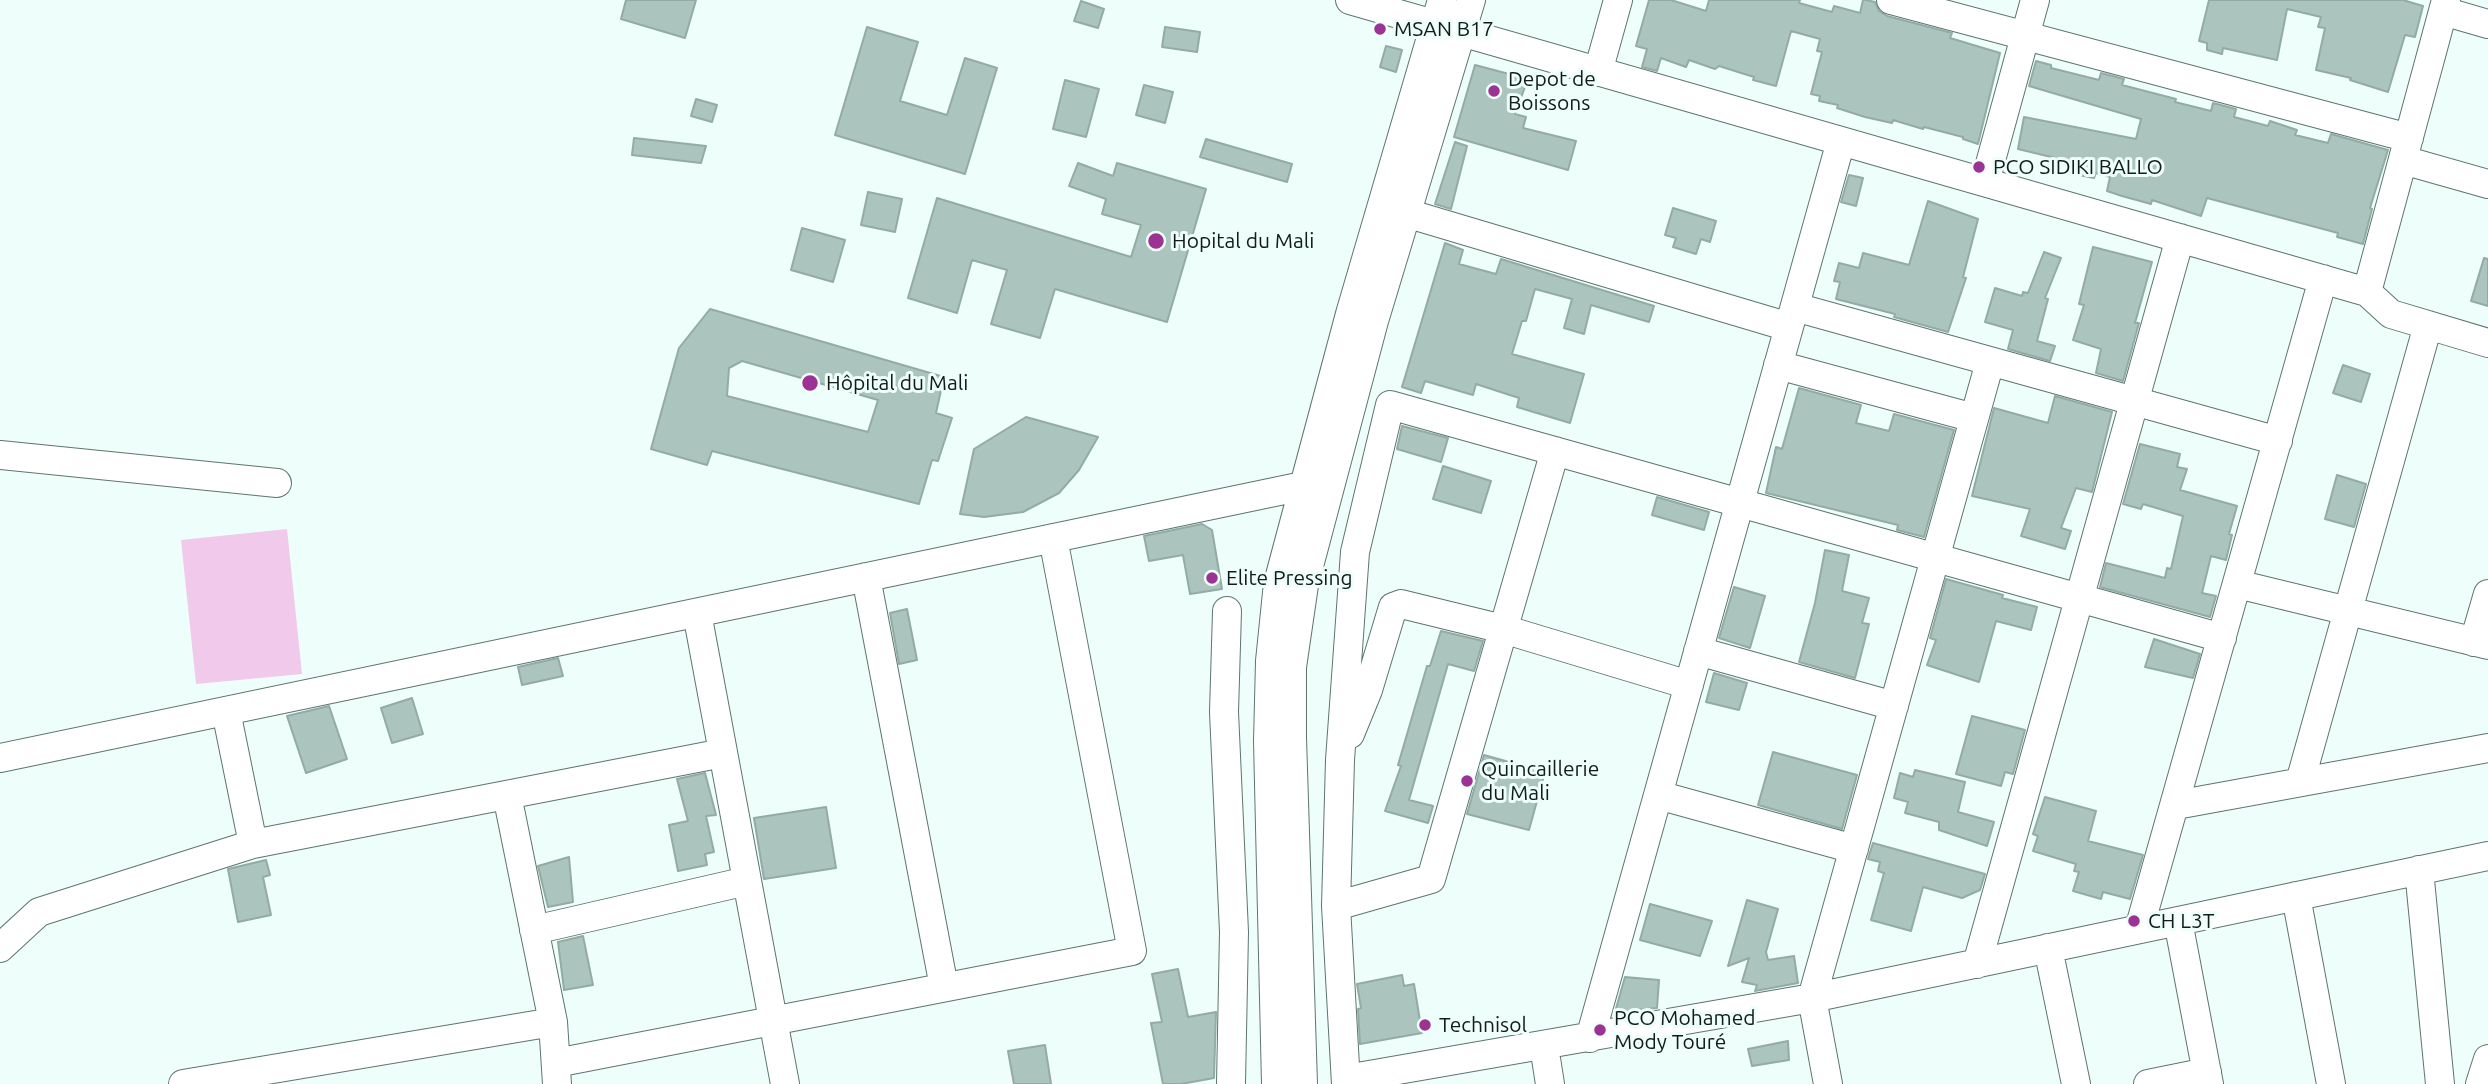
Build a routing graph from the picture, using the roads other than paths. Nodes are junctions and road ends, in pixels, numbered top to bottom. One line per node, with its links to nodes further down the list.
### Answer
1 (1350, 0): 7 (street)
2 (1471, 0): 9 (street)
3 (1618, 0): 11 (street)
4 (1891, 0): 10 (street)
5 (2035, 0): 10 (street)
6 (2444, 6): 8 (street); 13 (street)
7 (1438, 12): 9 (street); 31 (street)
8 (2488, 24)
9 (1461, 32): 11 (street); 16 (street)
10 (2025, 36): 13 (street); 14 (street)
11 (1598, 72): 12 (street)
12 (1841, 141): 14 (street); 20 (street)
13 (2406, 149): 15 (street); 19 (street)
14 (1985, 182): 17 (street)
15 (2488, 184)
16 (1406, 214): 20 (street); 86 (street)
17 (2180, 238): 18 (street); 25 (street)
18 (2323, 279): 19 (street); 27 (street)
19 (2367, 292): 21 (street)
20 (1792, 317): 23 (street); 24 (street)
21 (2428, 325): 22 (street); 43 (street)
22 (2488, 343)
23 (1990, 362): 25 (street); 26 (street)
24 (1778, 365): 26 (street); 32 (street)
25 (2134, 401): 27 (street); 39 (street)
26 (1974, 418): 34 (street)
27 (2278, 441): 37 (street)
28 (1555, 451): 32 (street); 36 (street); 44 (street)
29 (0, 455): 30 (street)
30 (277, 483)
31 (1303, 486): 33 (street); 85 (street)
32 (1740, 503): 34 (street); 47 (street)
33 (1053, 538): 35 (street); 72 (street)
34 (1936, 558): 39 (street); 49 (street)
35 (866, 577): 42 (street); 72 (street)
36 (1353, 579): 40 (street); 54 (street)
37 (2237, 584): 43 (street); 45 (street)
38 (2488, 594): 46 (street)
39 (2079, 598): 45 (street); 71 (street)
40 (1393, 607): 44 (street); 54 (street)
41 (1227, 611): 84 (street)
42 (697, 612): 50 (street); 52 (street)
43 (2349, 612): 46 (street); 55 (street)
44 (1503, 629): 48 (street); 65 (street)
45 (2222, 638): 58 (street)
46 (2481, 644)
47 (1698, 651): 48 (street); 49 (street)
48 (1689, 685): 56 (street)
49 (1894, 706): 60 (street)
50 (226, 711): 53 (street); 59 (street)
51 (2488, 748): 55 (street)
52 (723, 753): 57 (street); 63 (street)
53 (0, 758)
54 (1340, 760): 65 (street)
55 (2300, 782): 58 (street)
56 (1658, 794): 60 (street); 76 (street)
57 (507, 795): 59 (street); 67 (street)
58 (2176, 805): 68 (street)
59 (253, 844): 69 (street)
60 (1854, 849): 73 (street)
61 (2488, 856): 62 (street)
62 (2419, 870): 64 (street); 92 (street)
63 (747, 881): 67 (street); 74 (street)
64 (2296, 896): 66 (street); 91 (street)
65 (1336, 905): 81 (street)
66 (2178, 921): 68 (street); 80 (street)
67 (534, 929): 75 (street)
68 (2139, 929): 70 (street)
69 (0, 948)
70 (2048, 948): 71 (street); 89 (street)
71 (1977, 964): 73 (street)
72 (944, 986): 74 (street)
73 (1812, 998): 76 (street); 88 (street)
74 (773, 1019): 79 (street); 83 (street)
75 (553, 1022): 79 (street); 82 (street)
76 (1590, 1038): 77 (street)
77 (1544, 1046): 81 (street); 87 (street)
78 (2488, 1059): 93 (street)
79 (556, 1073)
80 (2208, 1078): 90 (street)
81 (1346, 1081)
82 (183, 1084)
83 (785, 1084)
84 (1231, 1084)
85 (1276, 1084)
86 (1303, 1084)
87 (1550, 1084)
88 (1828, 1084)
89 (2076, 1084)
90 (2148, 1084)
91 (2331, 1084)
92 (2440, 1084)
93 (2480, 1084)

